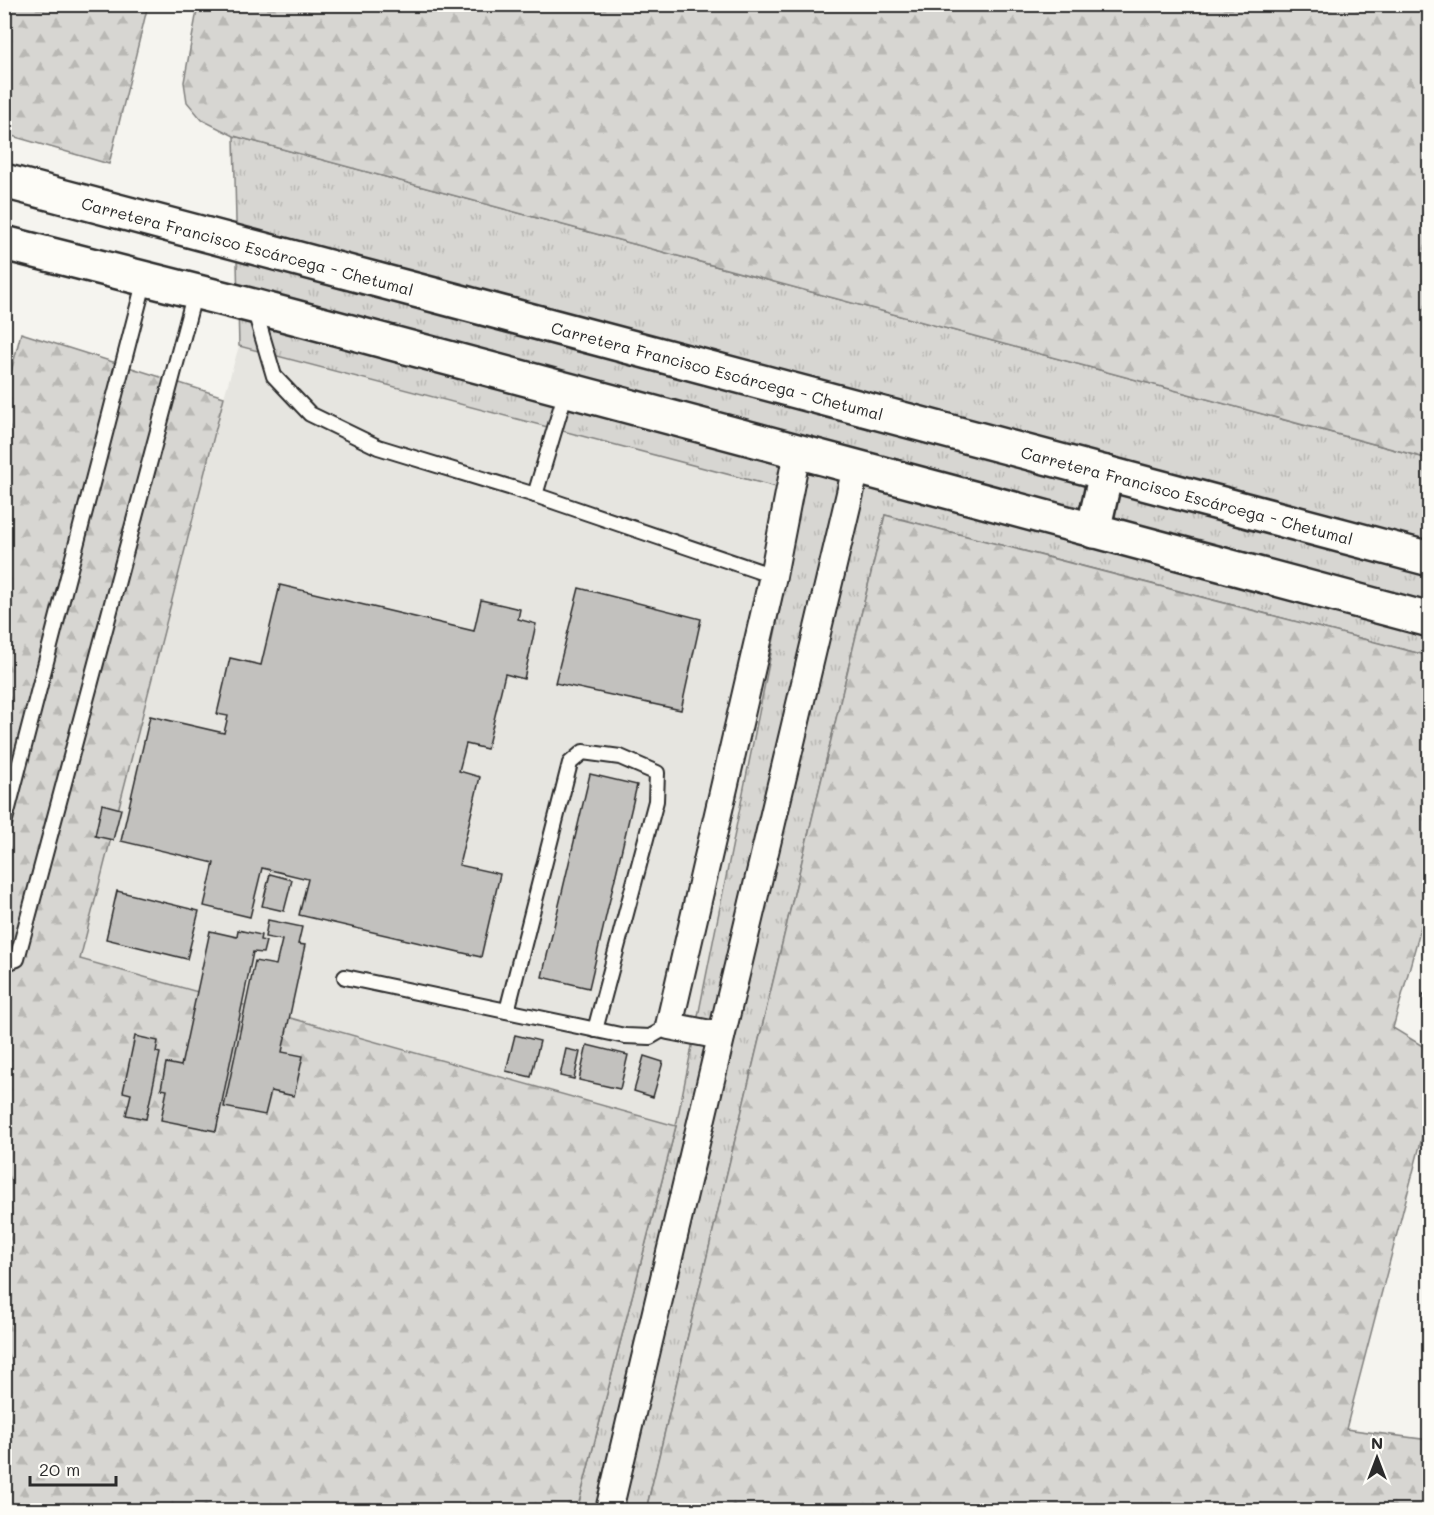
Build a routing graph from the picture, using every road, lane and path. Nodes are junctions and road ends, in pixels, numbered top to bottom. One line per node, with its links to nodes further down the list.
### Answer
1 (4, 181): 9 (highway, Carretera Francisco Escárcega - Chetumal)
2 (4, 243): 3 (highway)
3 (145, 279): 4 (highway); 15 (lane)
4 (195, 292): 5 (highway); 16 (lane)
5 (253, 306): 6 (highway); 10 (lane)
6 (566, 391): 7 (highway); 10 (lane)
7 (796, 452): 8 (highway); 13 (street)
8 (856, 468): 11 (highway); 21 (street)
9 (1106, 473): 11 (highway); 12 (highway, Carretera Francisco Escárcega - Chetumal)
10 (535, 495): 13 (lane)
11 (1093, 531): 14 (highway)
12 (1430, 558)
13 (773, 576): 19 (street)
14 (1430, 620)
15 (4, 824)
16 (4, 964)
17 (345, 977): 18 (lane)
18 (507, 1011): 20 (lane); 20 (lane)
19 (669, 1026): 20 (lane); 21 (street)
20 (595, 1030)
21 (722, 1036): 22 (street)
22 (609, 1510)

